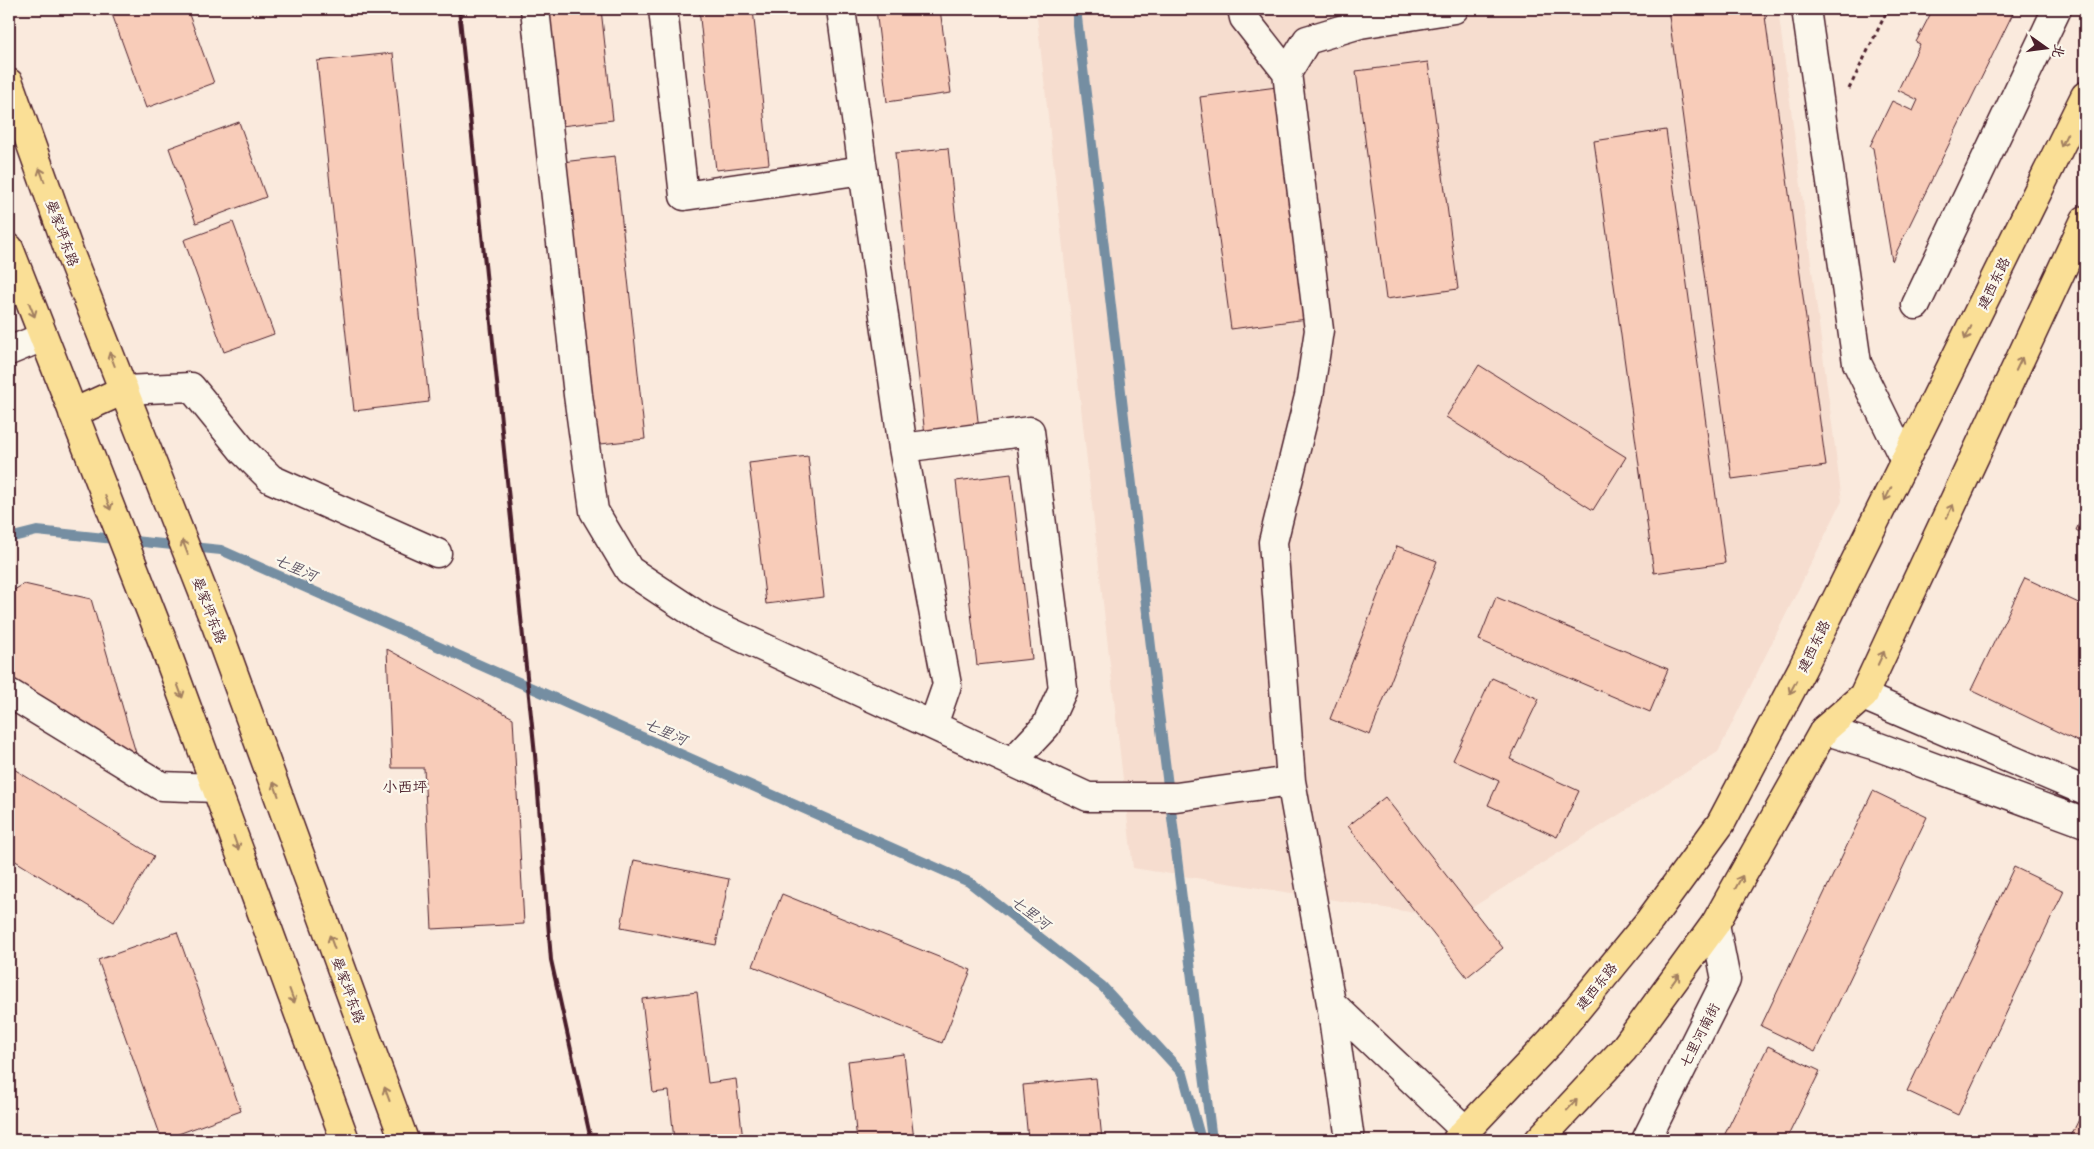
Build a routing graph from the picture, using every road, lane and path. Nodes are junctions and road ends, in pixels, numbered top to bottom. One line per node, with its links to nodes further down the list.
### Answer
1 (535, 9): 26 (street)
2 (662, 9): 13 (street)
3 (841, 9): 13 (street)
4 (1242, 9): 9 (street)
5 (1454, 9): 9 (street)
6 (1806, 9): 22 (street)
7 (1888, 9): 11 (path)
8 (2057, 9): 16 (street)
9 (1287, 73): 29 (street)
10 (9, 83): 19 (highway, 晏家坪东路, one-way to 10)
11 (1846, 96)
12 (2085, 96): 22 (highway, 建西东路, one-way to 22)
13 (863, 170): 21 (street)
14 (2085, 220): 25 (highway, one-way to 14)
15 (9, 248): 17 (highway, one-way to 17)
16 (1916, 305)
17 (43, 337): 18 (street); 20 (highway)
18 (9, 351)
19 (124, 390): 20 (highway); 23 (street); 37 (highway, 晏家坪东路, one-way to 19)
20 (73, 413): 30 (highway, one-way to 30)
21 (903, 448): 26 (street); 28 (street)
22 (1904, 461): 35 (highway, 建西东路, one-way to 35)
23 (437, 553)
24 (9, 693): 30 (street)
25 (1863, 696): 27 (highway); 31 (street)
26 (933, 725): 28 (street)
27 (1824, 730): 32 (street); 33 (highway, one-way to 27)
28 (1012, 762): 29 (street)
29 (1291, 781): 34 (street)
30 (216, 788): 36 (highway, one-way to 36)
31 (2085, 791)
32 (2085, 823)
33 (1715, 924): 39 (highway, one-way to 33); 40 (street, 七里河南街)
34 (1331, 1002): 35 (street); 38 (street)
35 (1461, 1135)
36 (345, 1140)
37 (404, 1140)
38 (1350, 1140)
39 (1539, 1140)
40 (1646, 1140)

